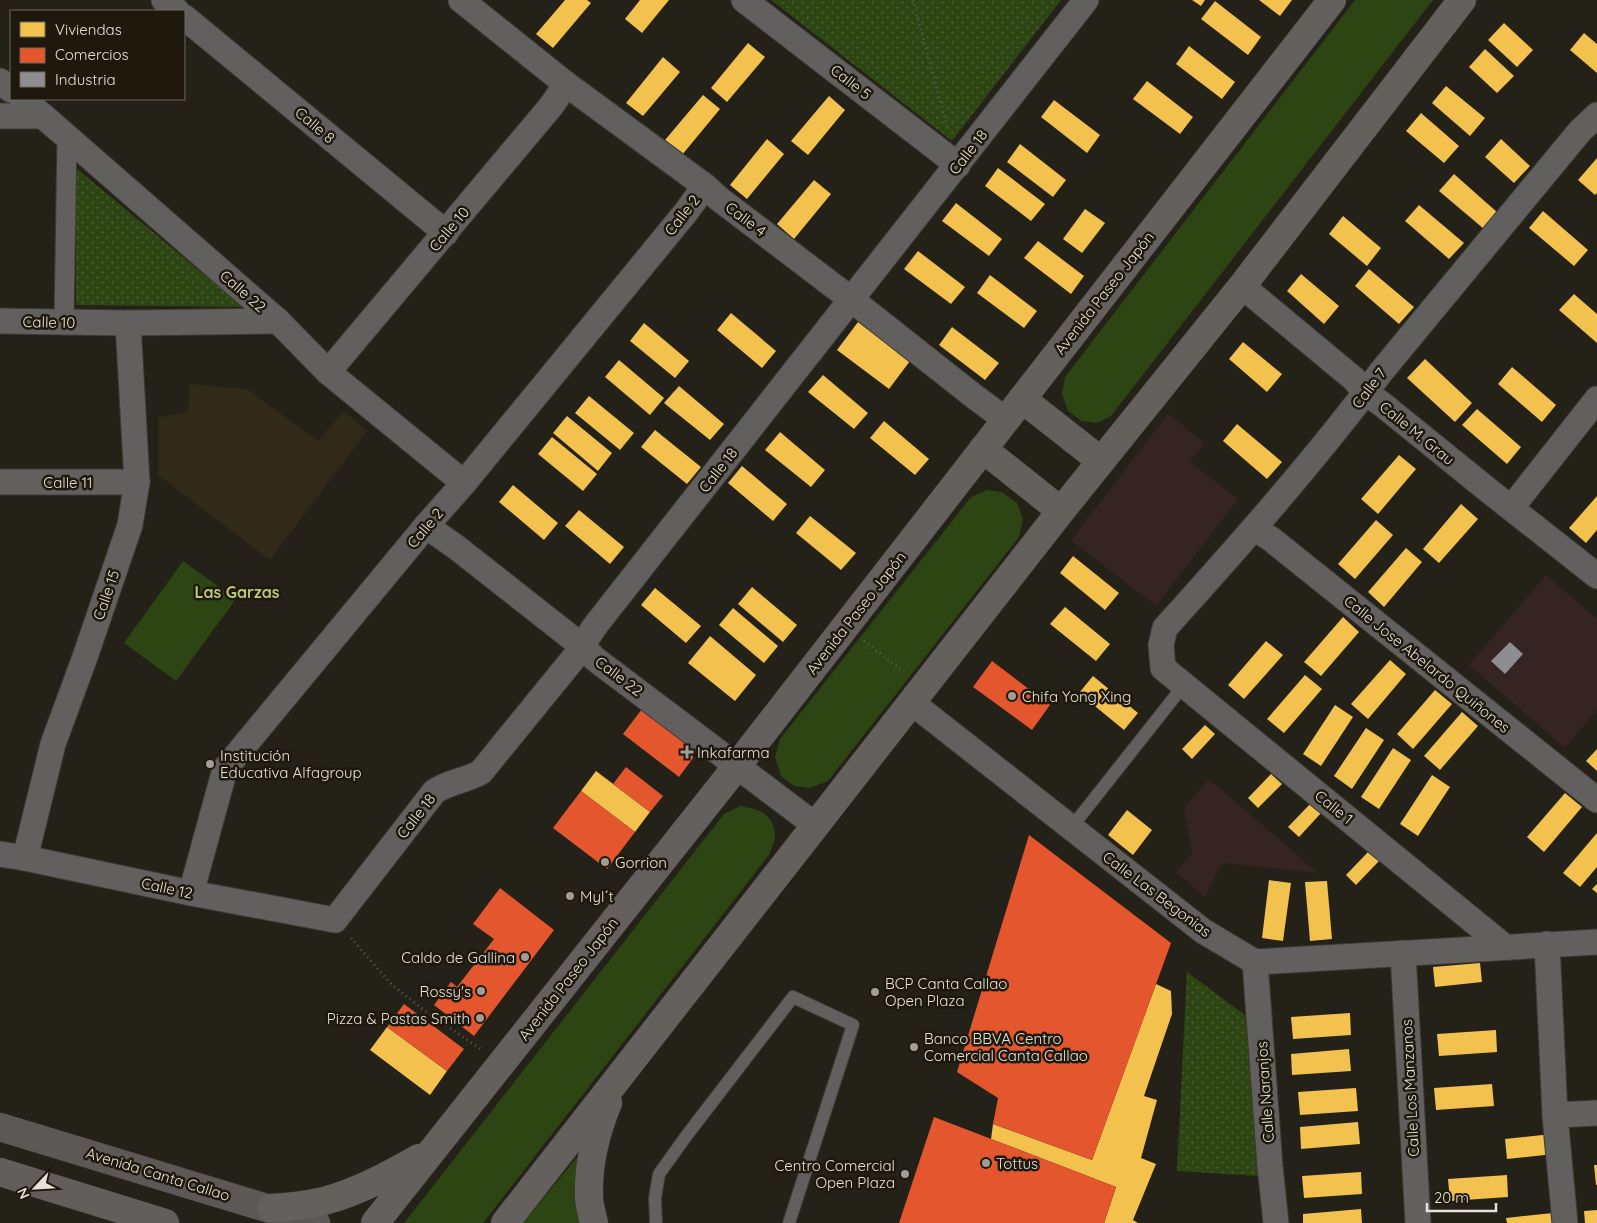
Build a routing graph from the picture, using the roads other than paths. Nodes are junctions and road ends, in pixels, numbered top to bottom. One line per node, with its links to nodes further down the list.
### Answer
1 (164, 0): 7 (street)
2 (461, 0): 10 (street, Calle 4)
3 (744, 0): 17 (street, Calle 5)
4 (1086, 0): 17 (street, Calle 18)
5 (1332, 0): 29 (main road, Avenida Paseo Japón)
6 (1462, 0): 20 (main road)
7 (176, 10)
8 (185, 18): 19 (street, Calle 8)
9 (0, 81): 11 (street)
10 (566, 84): 18 (street, Calle 4); 19 (street, Calle 10)
11 (10, 89)
12 (23, 100): 15 (street, Calle 22)
13 (1597, 115): 27 (street, Calle 7)
14 (0, 116): 15 (street)
15 (44, 116): 16 (street, Calle 22)
16 (67, 136): 23 (street, Calle 22); 24 (street)
17 (958, 165): 21 (street, Calle 18)
18 (705, 186): 21 (street, Calle 4); 34 (street, Calle 2)
19 (446, 233): 26 (street, Calle 10)
20 (1242, 286): 27 (street, Calle M. Grau); 31 (main road)
21 (852, 300): 29 (street, Calle 4); 40 (street, Calle 18)
22 (0, 321): 24 (street, Calle 10)
23 (278, 321): 25 (street, Calle 10); 26 (street, Calle 22)
24 (64, 322): 25 (street, Calle 10)
25 (128, 323): 33 (street, Calle 15)
26 (328, 372): 34 (street, Calle 22)
27 (1366, 392): 35 (street, Calle M. Grau); 38 (street, Calle 7)
28 (1597, 399): 35 (street)
29 (1014, 409): 30 (main road, Avenida Paseo Japón); 31 (main road)
30 (983, 449): 36 (main road); 44 (main road, Avenida Paseo Japón)
31 (1101, 461): 36 (main road)
32 (0, 482): 33 (street, Calle 11)
33 (137, 482): 49 (street, Calle 15)
34 (464, 483): 37 (street, Calle 2)
35 (1512, 507): 39 (street, Calle M. Grau)
36 (1061, 511): 43 (main road)
37 (426, 526): 40 (street, Calle 22); 50 (street, Calle 2)
38 (1255, 528): 41 (street, Calle 7); 45 (street, Calle Jose Abelardo Quiñones)
39 (1597, 576)
40 (582, 646): 44 (street, Calle 22); 51 (street, Calle 18)
41 (1163, 668): 42 (street, Calle 1)
42 (1184, 685): 47 (lane); 54 (street, Calle 1)
43 (917, 694): 46 (main road); 47 (street, Calle Las Begonias)
44 (737, 766): 46 (street, Calle 22); 61 (main road, Avenida Paseo Japón)
45 (1597, 800)
46 (815, 825): 57 (main road)
47 (1071, 828): 56 (street, Calle Las Begonias)
48 (0, 854): 49 (street, Calle 12)
49 (25, 858): 50 (street, Calle 12)
50 (191, 893): 51 (street, Calle 12)
51 (335, 920)
52 (1597, 942): 53 (street)
53 (1547, 944): 54 (street); 59 (street)
54 (1506, 947): 55 (street)
55 (1403, 953): 56 (street); 72 (street, Calle Los Manzanos)
56 (1255, 962): 71 (street, Calle Naranjos)
57 (618, 1078): 67 (main road); 68 (main road)
58 (1597, 1113): 59 (street)
59 (1555, 1115): 73 (street)
60 (0, 1126): 63 (main road, Avenida Canta Callao)
61 (431, 1151): 63 (main road); 66 (main road, Avenida Paseo Japón)
62 (0, 1172): 64 (highway)
63 (271, 1208): 65 (main road, Avenida Canta Callao)
64 (165, 1223)
65 (316, 1223)
66 (375, 1223)
67 (506, 1223)
68 (594, 1223)
69 (656, 1223): 70 (lane)
70 (789, 1223)
71 (1276, 1223)
72 (1418, 1223)
73 (1565, 1223)

